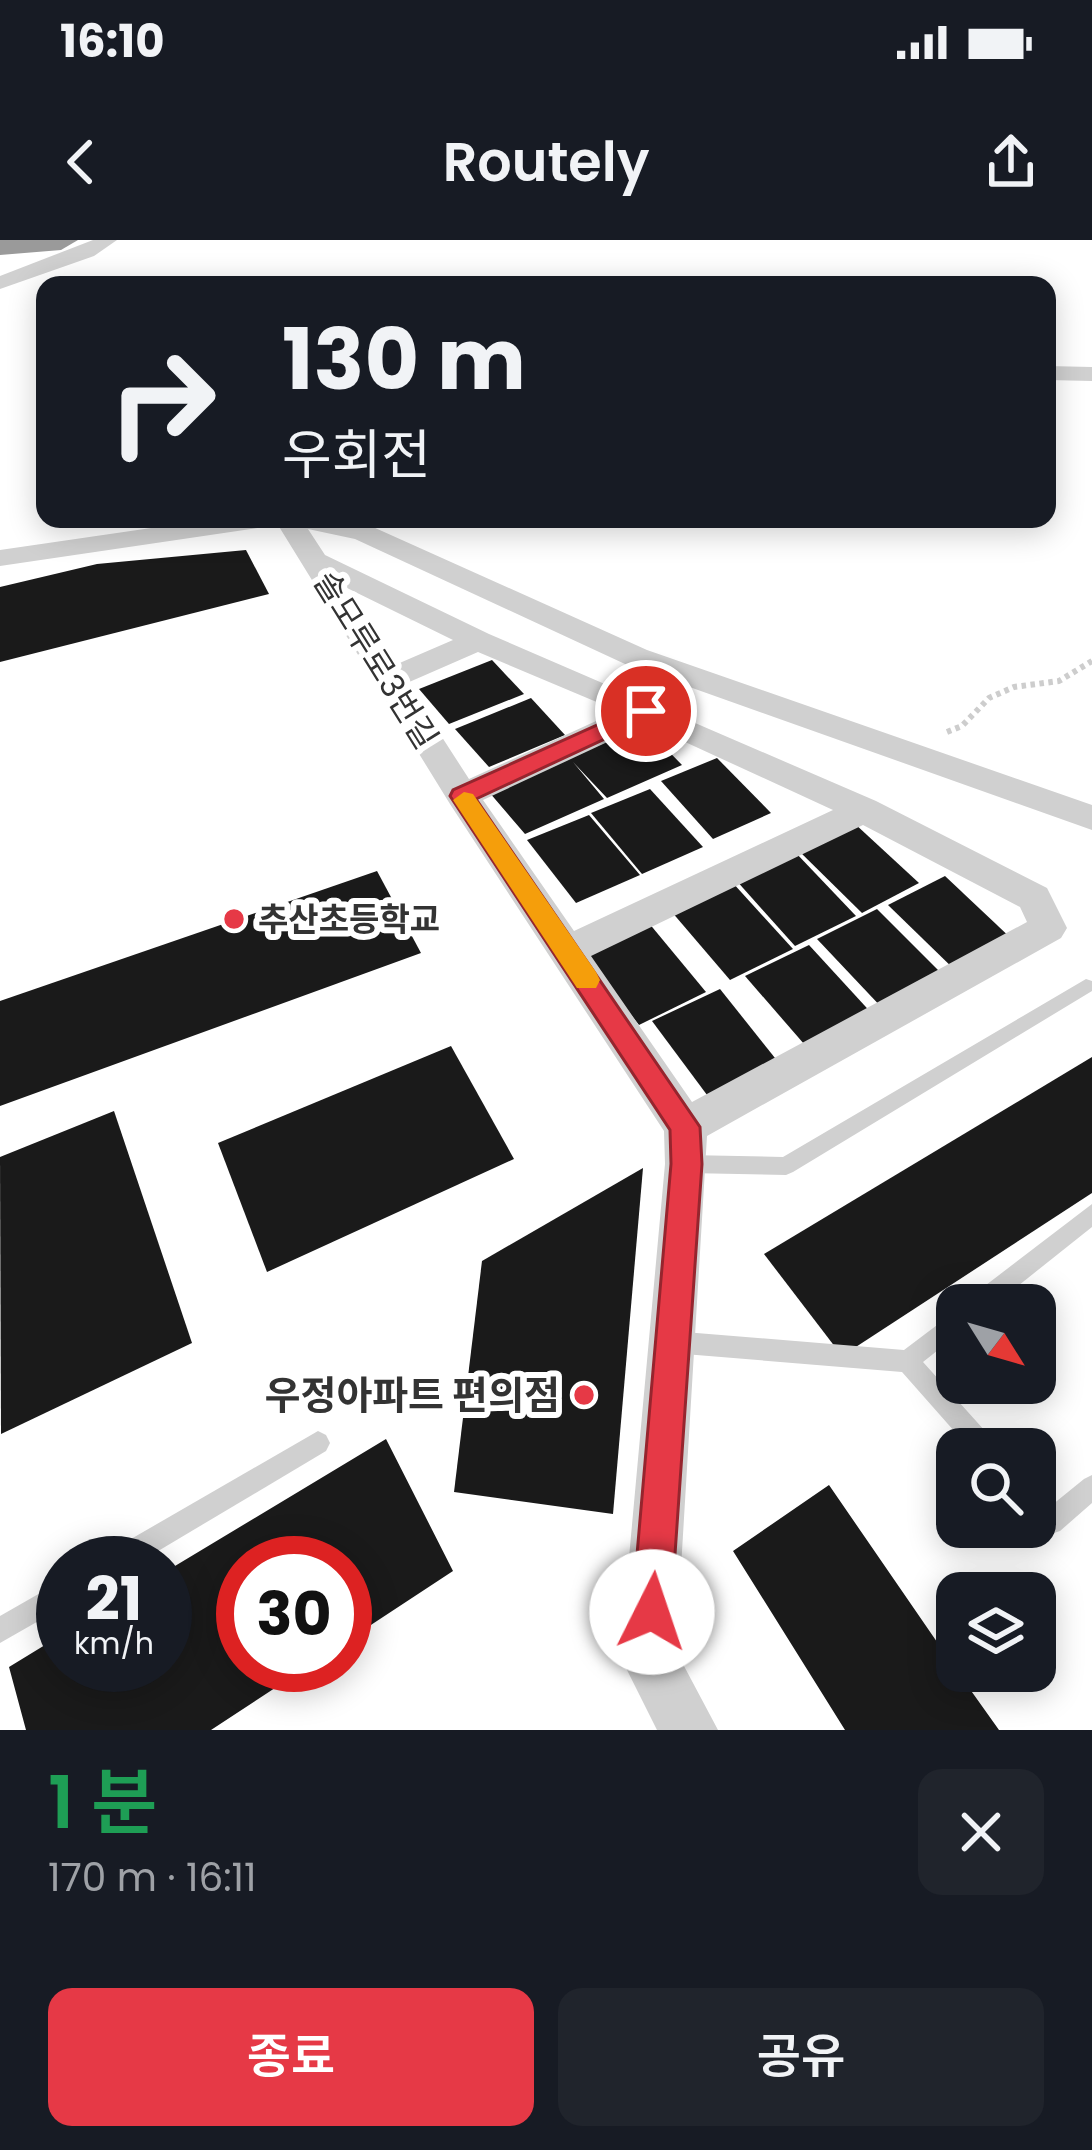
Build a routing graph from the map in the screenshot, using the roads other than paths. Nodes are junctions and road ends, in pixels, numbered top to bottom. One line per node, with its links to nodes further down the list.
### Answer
1 (61, 240): 3 (highway)
2 (107, 240): 4 (street)
3 (12, 244)
4 (0, 283)
5 (1056, 373): 6 (street)
6 (1092, 374)
7 (53, 528): 11 (street)
8 (206, 528): 11 (street)
9 (294, 528): 13 (street, 솔모루로3번길)
10 (340, 528): 19 (street, 솔모루로3번길)
11 (49, 551): 12 (street)
12 (0, 558)
13 (314, 561): 14 (street); 15 (street, 솔모루로3번길)
14 (478, 641): 15 (street); 16 (street)
15 (387, 680): 17 (street, 솔모루로3번길)
16 (646, 711): 17 (street); 18 (street)
17 (462, 796): 20 (street, 솔모루로3번길)
18 (864, 810): 20 (street); 22 (street)
19 (1090, 818)
20 (567, 951): 22 (street, 솔모루로3번길)
21 (1086, 986): 22 (lane)
22 (686, 1146): 26 (street)
23 (1092, 1214): 24 (lane)
24 (1004, 1284)
25 (936, 1337): 27 (lane)
26 (672, 1342): 27 (lane); 35 (street)
27 (907, 1360): 28 (lane)
28 (967, 1428)
29 (318, 1443): 32 (lane)
30 (1092, 1487): 31 (lane)
31 (1056, 1518)
32 (159, 1536)
33 (36, 1609): 34 (lane)
34 (0, 1630)
35 (689, 1730)

